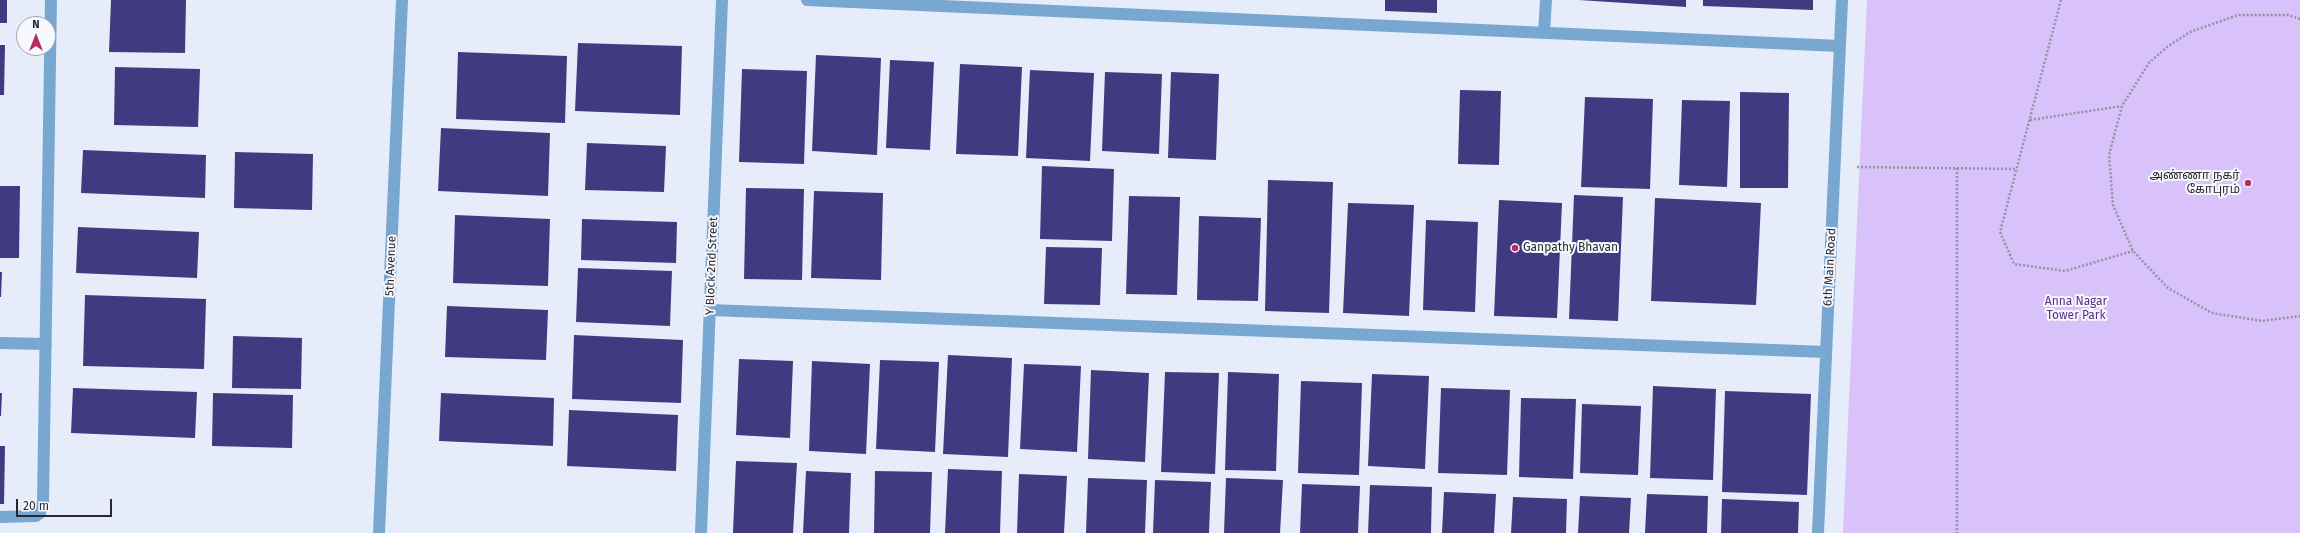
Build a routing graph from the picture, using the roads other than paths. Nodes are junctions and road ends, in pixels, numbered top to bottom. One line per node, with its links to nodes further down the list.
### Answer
1 (51, 0): 11 (street)
2 (402, 0): 14 (street, 5th Avenue)
3 (722, 0): 9 (street, Y Block 2nd Street)
4 (807, 0): 7 (street)
5 (1546, 0): 7 (street)
6 (1842, 0): 8 (street, 6th Main Road)
7 (1544, 32): 8 (street)
8 (1840, 46): 12 (street, 6th Main Road)
9 (710, 310): 12 (street); 15 (street, Y Block 2nd Street)
10 (0, 343): 11 (street)
11 (46, 344): 13 (street)
12 (1826, 352): 16 (street, 6th Main Road)
13 (0, 516)
14 (379, 533)
15 (701, 533)
16 (1818, 533)

